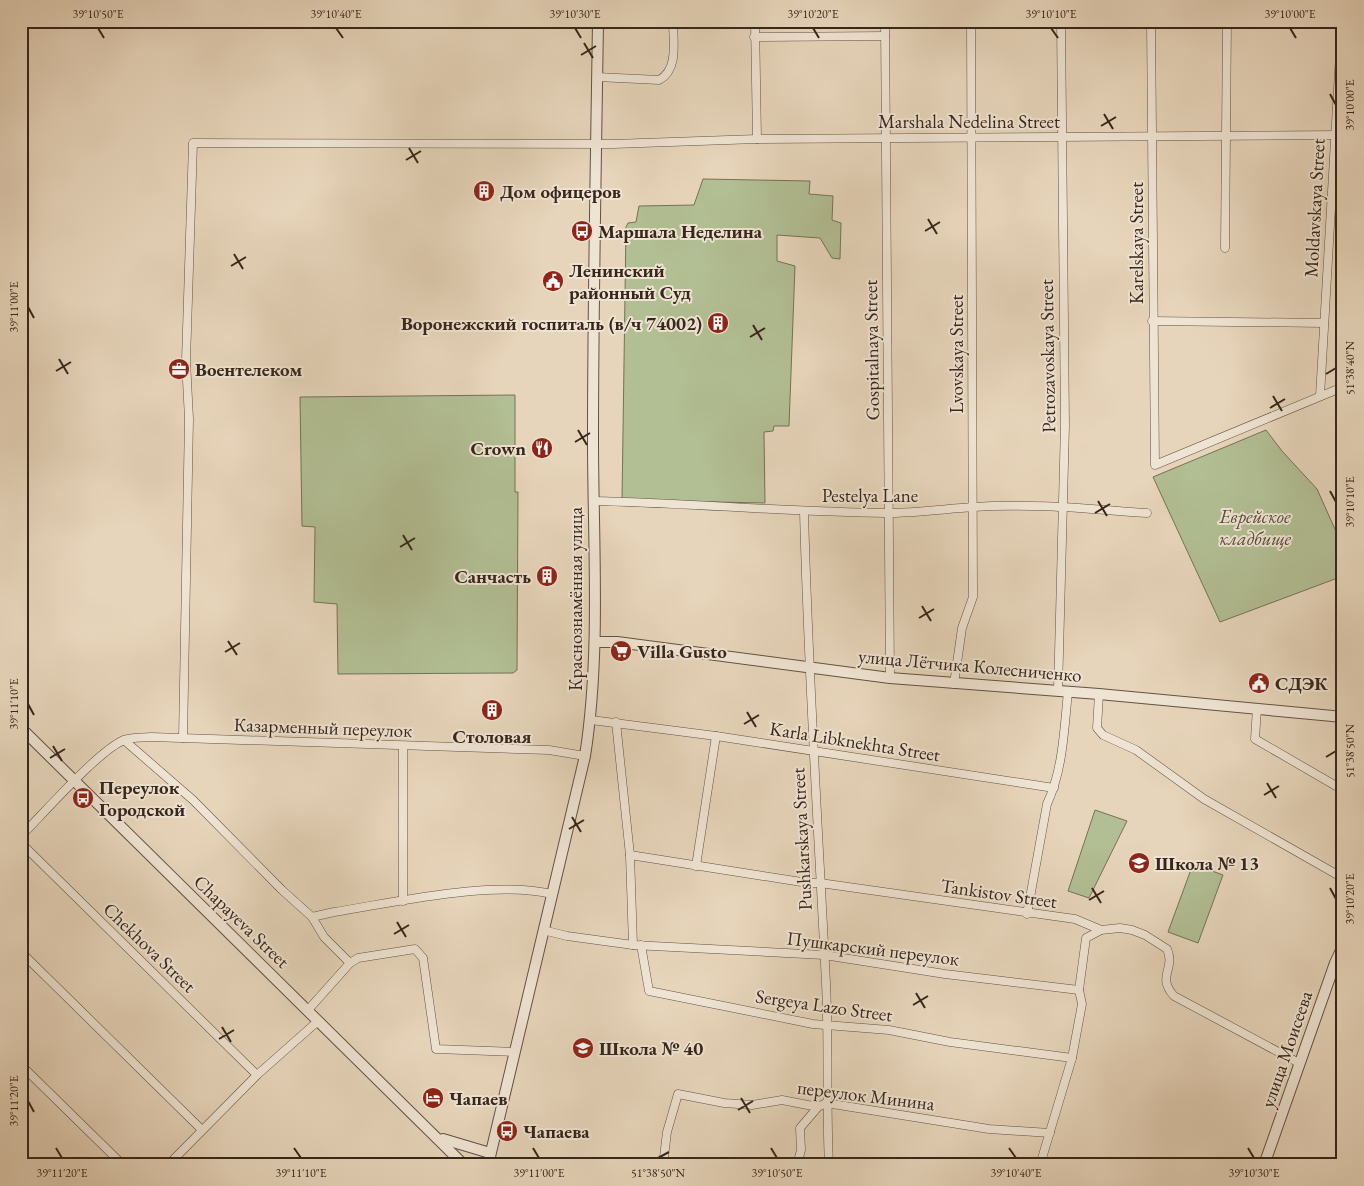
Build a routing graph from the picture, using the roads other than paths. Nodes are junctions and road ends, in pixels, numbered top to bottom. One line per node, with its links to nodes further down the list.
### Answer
1 (598, 21): 12 (street, Краснознамённая улица)
2 (673, 21): 12 (street)
3 (754, 21): 11 (street)
4 (885, 21): 10 (street, Gospitalnaya Street)
5 (971, 21): 18 (street, Lvovskaya Street)
6 (1061, 21): 15 (street, Petrozavoskaya Street)
7 (1151, 21): 16 (street, Karelskaya Street)
8 (1227, 21): 14 (street)
9 (1342, 21): 13 (street, Moldavskaya Street)
10 (885, 36): 11 (street); 17 (street, Gospitalnaya Street)
11 (754, 37): 19 (street)
12 (597, 77): 20 (street, Краснознамённая улица)
13 (1339, 135): 14 (street, Marshala Nedelina Street); 23 (street, Moldavskaya Street)
14 (1225, 136): 16 (street, Marshala Nedelina Street); 21 (street)
15 (1061, 137): 16 (street, Marshala Nedelina Street); 18 (street, Marshala Nedelina Street); 28 (street, Petrozavoskaya Street)
16 (1152, 137): 22 (street, Karelskaya Street)
17 (885, 138): 18 (street, Marshala Nedelina Street); 19 (street, Marshala Nedelina Street); 30 (street, Gospitalnaya Street)
18 (972, 138): 27 (street, Lvovskaya Street)
19 (756, 140): 20 (street, Marshala Nedelina Street)
20 (595, 144): 26 (street, Краснознамённая улица); 44 (street, Marshala Nedelina Street)
21 (1224, 248)
22 (1152, 321): 23 (street); 25 (street, Karelskaya Street)
23 (1324, 323): 25 (street, Moldavskaya Street)
24 (1343, 387): 25 (street)
25 (1320, 396)
26 (593, 501): 29 (street, Pestelya Lane); 32 (street, Краснознамённая улица)
27 (972, 507): 28 (street, Pestelya Lane); 30 (street, Pestelya Lane); 35 (street, Lvovskaya Street)
28 (1063, 507): 31 (street, Pestelya Lane); 36 (street, Petrozavoskaya Street)
29 (804, 511): 30 (street, Pestelya Lane); 33 (street, Pushkarskaya Street)
30 (889, 513): 34 (street, Gospitalnaya Street)
31 (1147, 513)
32 (595, 642): 33 (street, улица Лётчика Колесниченко); 40 (street, Краснознамённая улица)
33 (808, 666): 34 (street, улица Лётчика Колесниченко); 47 (street, Pushkarskaya Street)
34 (890, 678): 35 (street, улица Лётчика Колесниченко)
35 (954, 684): 36 (street, улица Лётчика Колесниченко)
36 (1063, 692): 37 (street, улица Лётчика Колесниченко); 50 (street, Petrozavoskaya Street)
37 (1099, 694): 38 (street, улица Лётчика Колесниченко); 56 (street)
38 (1257, 708): 39 (street, улица Лётчика Колесниченко); 51 (street)
39 (1343, 717)
40 (591, 720): 41 (street, Karla Libknekhta Street); 48 (street, Краснознамённая улица)
41 (616, 722): 43 (street, Karla Libknekhta Street); 54 (street)
42 (21, 728): 49 (street, Chapayeva Street)
43 (716, 736): 47 (street, Karla Libknekhta Street); 55 (street)
44 (183, 738): 45 (street, Казарменный переулок); 46 (street, Казарменный переулок)
45 (124, 740): 49 (street, Казарменный переулок); 61 (street)
46 (403, 746): 48 (street, Казарменный переулок); 59 (street)
47 (813, 750): 50 (street, Karla Libknekhta Street); 57 (street, Pushkarskaya Street)
48 (585, 756): 58 (street, Краснознамённая улица)
49 (74, 781): 52 (street, Казарменный переулок); 71 (street, Chapayeva Street)
50 (1054, 788): 60 (street, Petrozavoskaya Street)
51 (1343, 790)
52 (21, 836)
53 (21, 843): 78 (street, Chekhova Street)
54 (630, 855): 55 (street, Tankistov Street); 64 (street)
55 (696, 866): 57 (street, Tankistov Street)
56 (1343, 878)
57 (820, 883): 60 (street, Tankistov Street); 68 (street, Pushkarskaya Street)
58 (552, 894): 59 (street); 62 (street, Краснознамённая улица)
59 (403, 901): 61 (street)
60 (1027, 914): 63 (street, Tankistov Street)
61 (312, 917): 69 (street)
62 (543, 930): 64 (street, Пушкарский переулок); 74 (street, Краснознамённая улица)
63 (1101, 930): 70 (street); 76 (street, Tankistov Street)
64 (632, 945): 65 (street, Пушкарский переулок)
65 (641, 945): 68 (street, Пушкарский переулок); 73 (street, Sergeya Lazo Street)
66 (1343, 946): 76 (street, улица Моисеева)
67 (21, 952): 81 (street)
68 (824, 955): 70 (street, Пушкарский переулок); 73 (street, Pushkarskaya Street)
69 (350, 963): 71 (street); 74 (street)
70 (1079, 990): 75 (street)
71 (308, 1010): 72 (street, Chapayeva Street)
72 (318, 1021): 78 (street); 83 (street, Chapayeva Street)
73 (826, 1024): 75 (street, Sergeya Lazo Street); 79 (street, Pushkarskaya Street)
74 (514, 1052): 84 (street, Краснознамённая улица)
75 (1072, 1058): 82 (street)
76 (1299, 1063): 93 (street, улица Моисеева)
77 (21, 1065): 85 (street)
78 (257, 1074): 81 (street)
79 (826, 1103): 80 (street, переулок Минина); 82 (street, переулок Минина); 91 (street, Pushkarskaya Street)
80 (818, 1107): 89 (street, переулок Минина); 90 (street)
81 (201, 1130): 86 (street)
82 (1050, 1133): 92 (street)
83 (439, 1138): 84 (street); 87 (street, Chapayeva Street)
84 (490, 1153): 88 (street, Краснознамённая улица)
85 (123, 1165)
86 (168, 1165)
87 (464, 1165)
88 (488, 1165)
89 (663, 1165)
90 (797, 1165)
91 (829, 1165)
92 (1040, 1165)
93 (1264, 1165)

